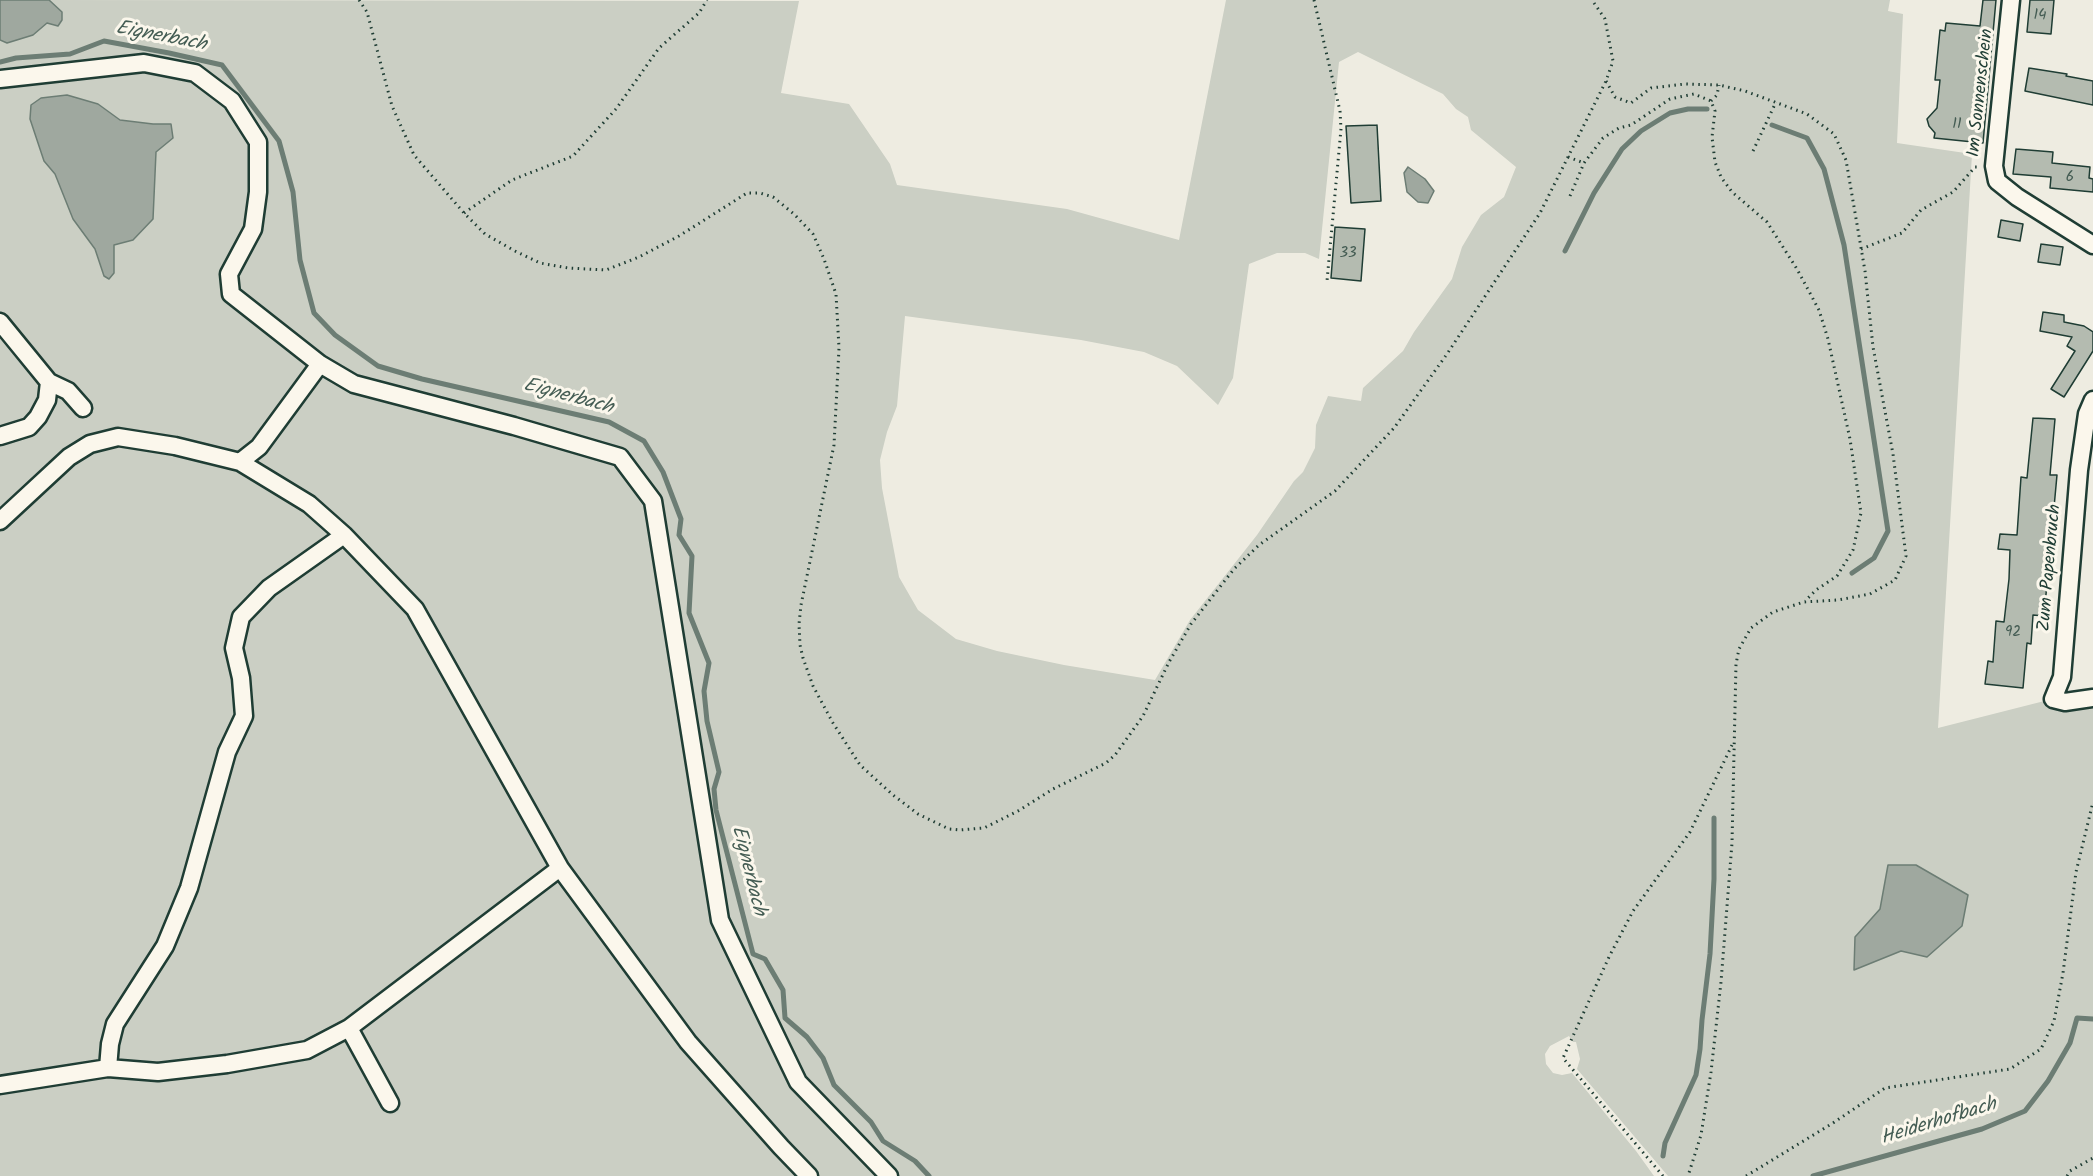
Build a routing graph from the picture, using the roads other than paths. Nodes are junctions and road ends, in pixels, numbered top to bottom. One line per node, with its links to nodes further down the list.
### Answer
1 (2011, 0): 3 (street, Im Sonnenschein)
2 (0, 79): 5 (street)
3 (2093, 245)
4 (0, 322): 6 (street)
5 (320, 364): 10 (street); 20 (street)
6 (49, 382): 8 (street); 9 (street)
7 (2093, 400): 13 (street, Zum Papenbruch)
8 (83, 408)
9 (0, 436)
10 (240, 462): 11 (street); 12 (street)
11 (0, 521)
12 (344, 535): 14 (street); 16 (street)
13 (2093, 698)
14 (560, 868): 15 (street); 19 (street)
15 (349, 1028): 16 (street); 18 (street)
16 (108, 1068): 17 (street)
17 (0, 1085)
18 (390, 1103)
19 (809, 1176)
20 (890, 1176)

